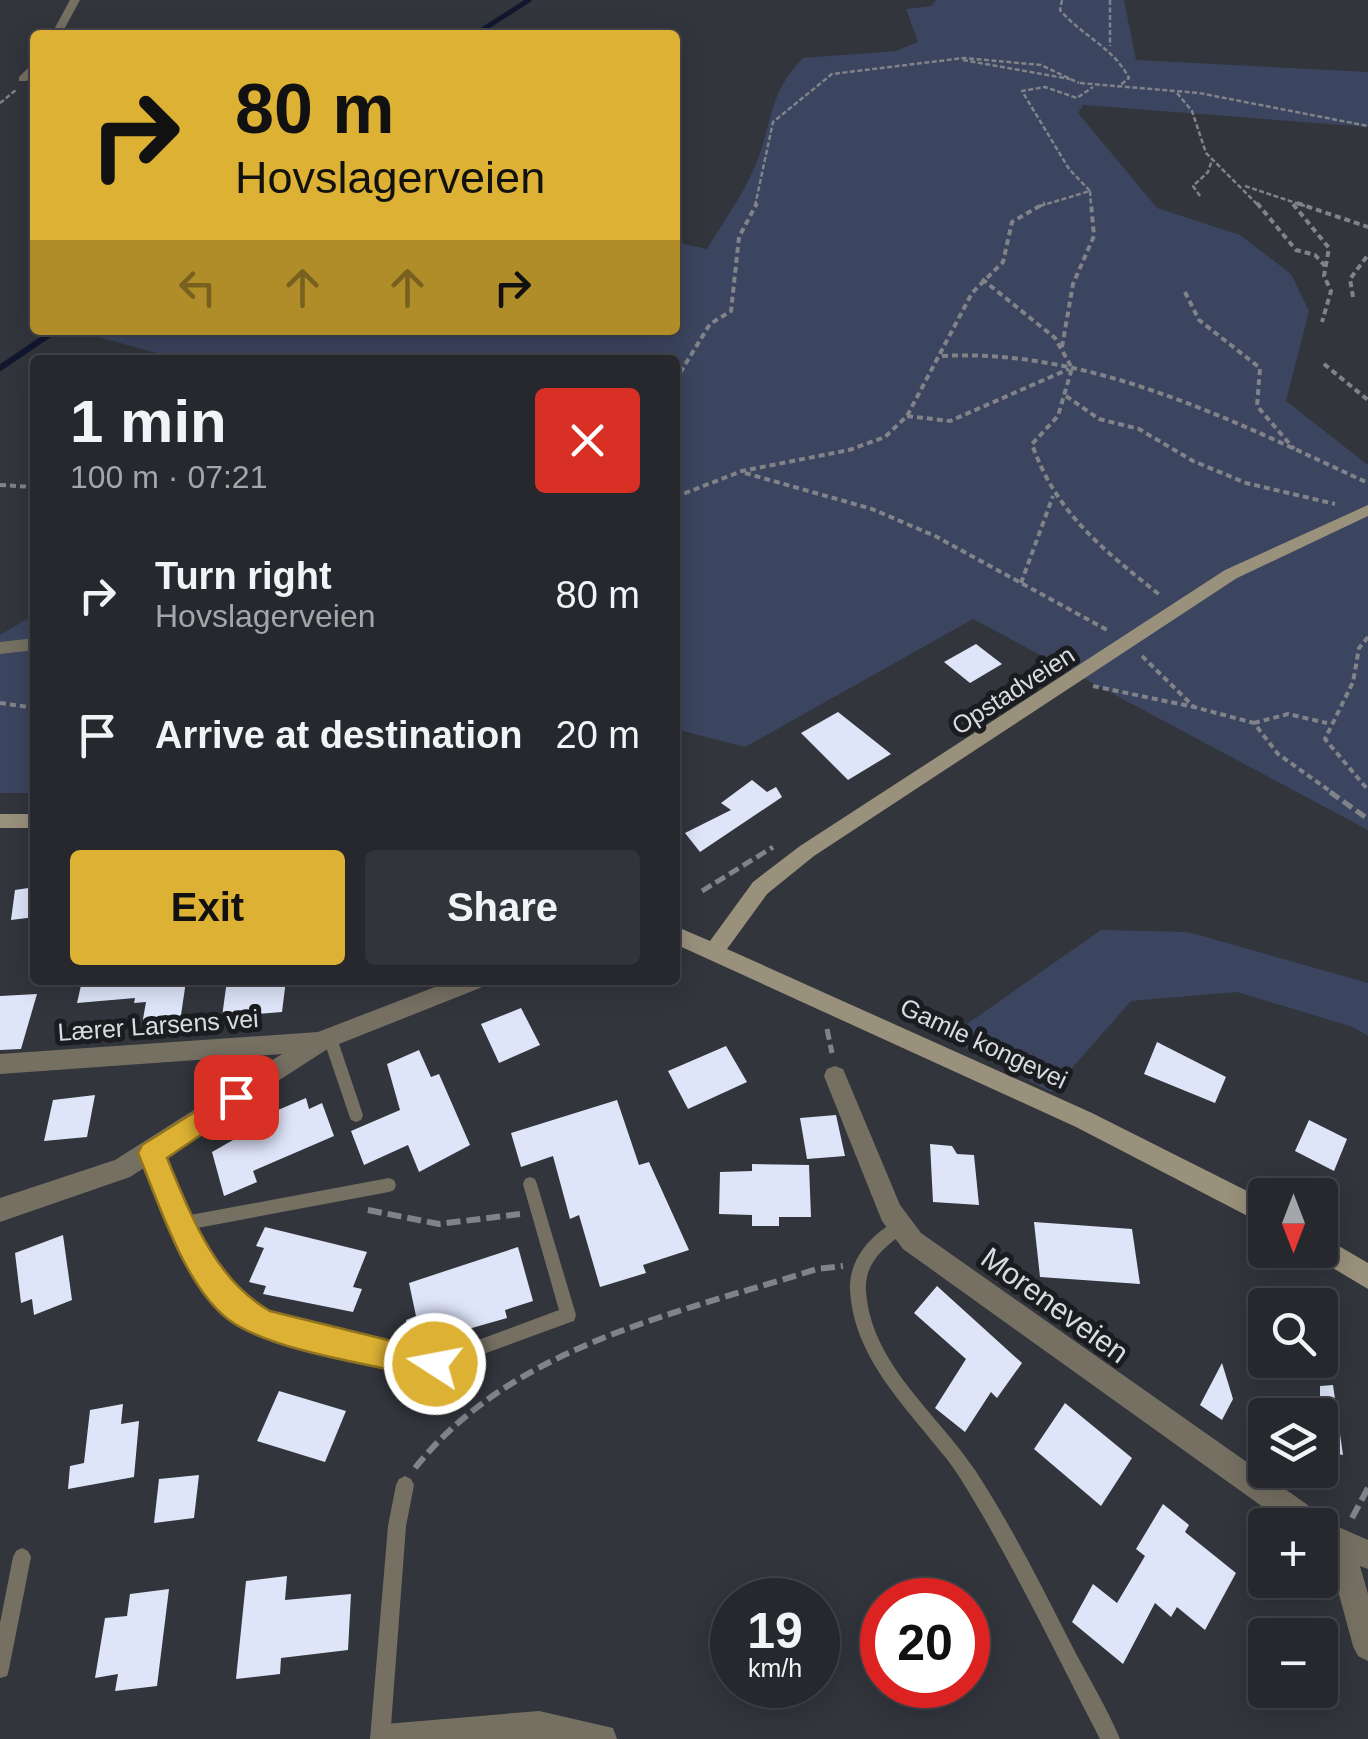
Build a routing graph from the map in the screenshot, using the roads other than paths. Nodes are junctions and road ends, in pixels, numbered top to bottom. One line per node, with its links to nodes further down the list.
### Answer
1 (75, 0): 2 (street)
2 (59, 30)
3 (30, 70): 4 (street)
4 (23, 79)
5 (1368, 510): 11 (street, Opstadveien)
6 (30, 645): 7 (street)
7 (0, 648)
8 (0, 821): 9 (street)
9 (30, 821)
10 (680, 938): 11 (street, Gamle kongevei)
11 (714, 950): 20 (street, Gamle kongevei)
12 (464, 985): 13 (street)
13 (326, 1040): 14 (street, Lærer Larsens vei); 16 (lane); 17 (street)
14 (0, 1064)
15 (836, 1076): 23 (street, Moreneveien)
16 (356, 1115)
17 (151, 1153): 21 (street); 22 (lane)
18 (530, 1184): 22 (lane)
19 (389, 1186): 22 (lane)
20 (1248, 1204)
21 (0, 1210)
22 (181, 1224)
23 (901, 1226): 27 (street, Moreneveien); 37 (lane)
24 (1338, 1258): 25 (street)
25 (1368, 1278)
26 (405, 1485): 35 (lane)
27 (1288, 1508)
28 (1338, 1540): 29 (street)
29 (1368, 1555)
30 (22, 1558): 33 (lane)
31 (1338, 1561): 32 (street)
32 (1368, 1646)
33 (0, 1669)
34 (506, 1734): 35 (street); 36 (street)
35 (383, 1739)
36 (602, 1739)
37 (1110, 1739)

